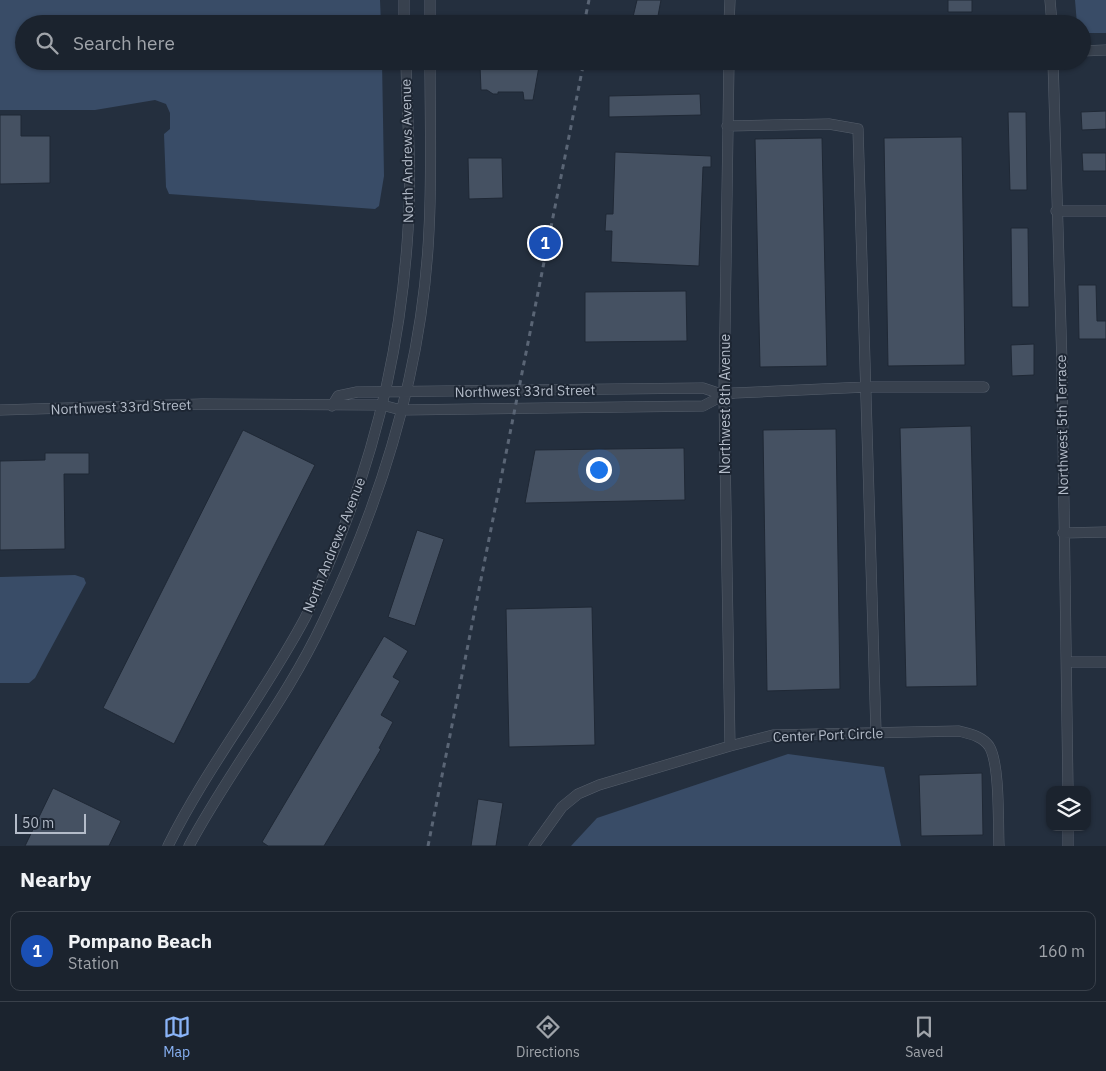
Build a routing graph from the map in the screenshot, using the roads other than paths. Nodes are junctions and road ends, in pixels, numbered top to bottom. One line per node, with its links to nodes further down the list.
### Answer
1 (404, 0): 5 (street)
2 (430, 0): 6 (street)
3 (730, 0): 7 (street)
4 (1050, 0): 8 (street)
5 (404, 15)
6 (430, 15)
7 (729, 15)
8 (1051, 15)
9 (1106, 50): 10 (street)
10 (1091, 51)
11 (406, 70): 20 (street, North Andrews Avenue)
12 (430, 70): 21 (street, North Andrews Avenue)
13 (728, 70): 15 (street, Northwest 8th Avenue)
14 (1053, 70): 16 (street, Northwest 5th Terrace)
15 (727, 126): 18 (street); 22 (street, Northwest 8th Avenue)
16 (1056, 211): 17 (street); 28 (street, Northwest 5th Terrace)
17 (1106, 211)
18 (866, 387): 19 (street, Northwest 33rd Street); 22 (street, Northwest 33rd Street); 31 (street)
19 (984, 387)
20 (385, 392): 21 (street, Northwest 33rd Street); 23 (street, North Andrews Avenue); 24 (street, Northwest 33rd Street)
21 (405, 393): 22 (street, Northwest 33rd Street); 26 (street, North Andrews Avenue)
22 (724, 395): 26 (street, Northwest 33rd Street); 32 (street, Northwest 8th Avenue)
23 (382, 405): 24 (street, Northwest 33rd Street); 26 (street, Northwest 33rd Street); 35 (street, North Andrews Avenue)
24 (332, 406): 25 (street, Northwest 33rd Street)
25 (0, 410)
26 (401, 410): 36 (street, North Andrews Avenue)
27 (1106, 532): 28 (street)
28 (1063, 534): 29 (street, Northwest 5th Terrace)
29 (1067, 662): 30 (street); 33 (street, Northwest 5th Terrace)
30 (1106, 662)
31 (876, 732): 32 (street, Center Port Circle); 38 (street, Center Port Circle)
32 (730, 746): 37 (street, Center Port Circle)
33 (1068, 786)
34 (1068, 831): 39 (street)
35 (168, 846)
36 (189, 846)
37 (534, 846)
38 (999, 846)
39 (1068, 846)

